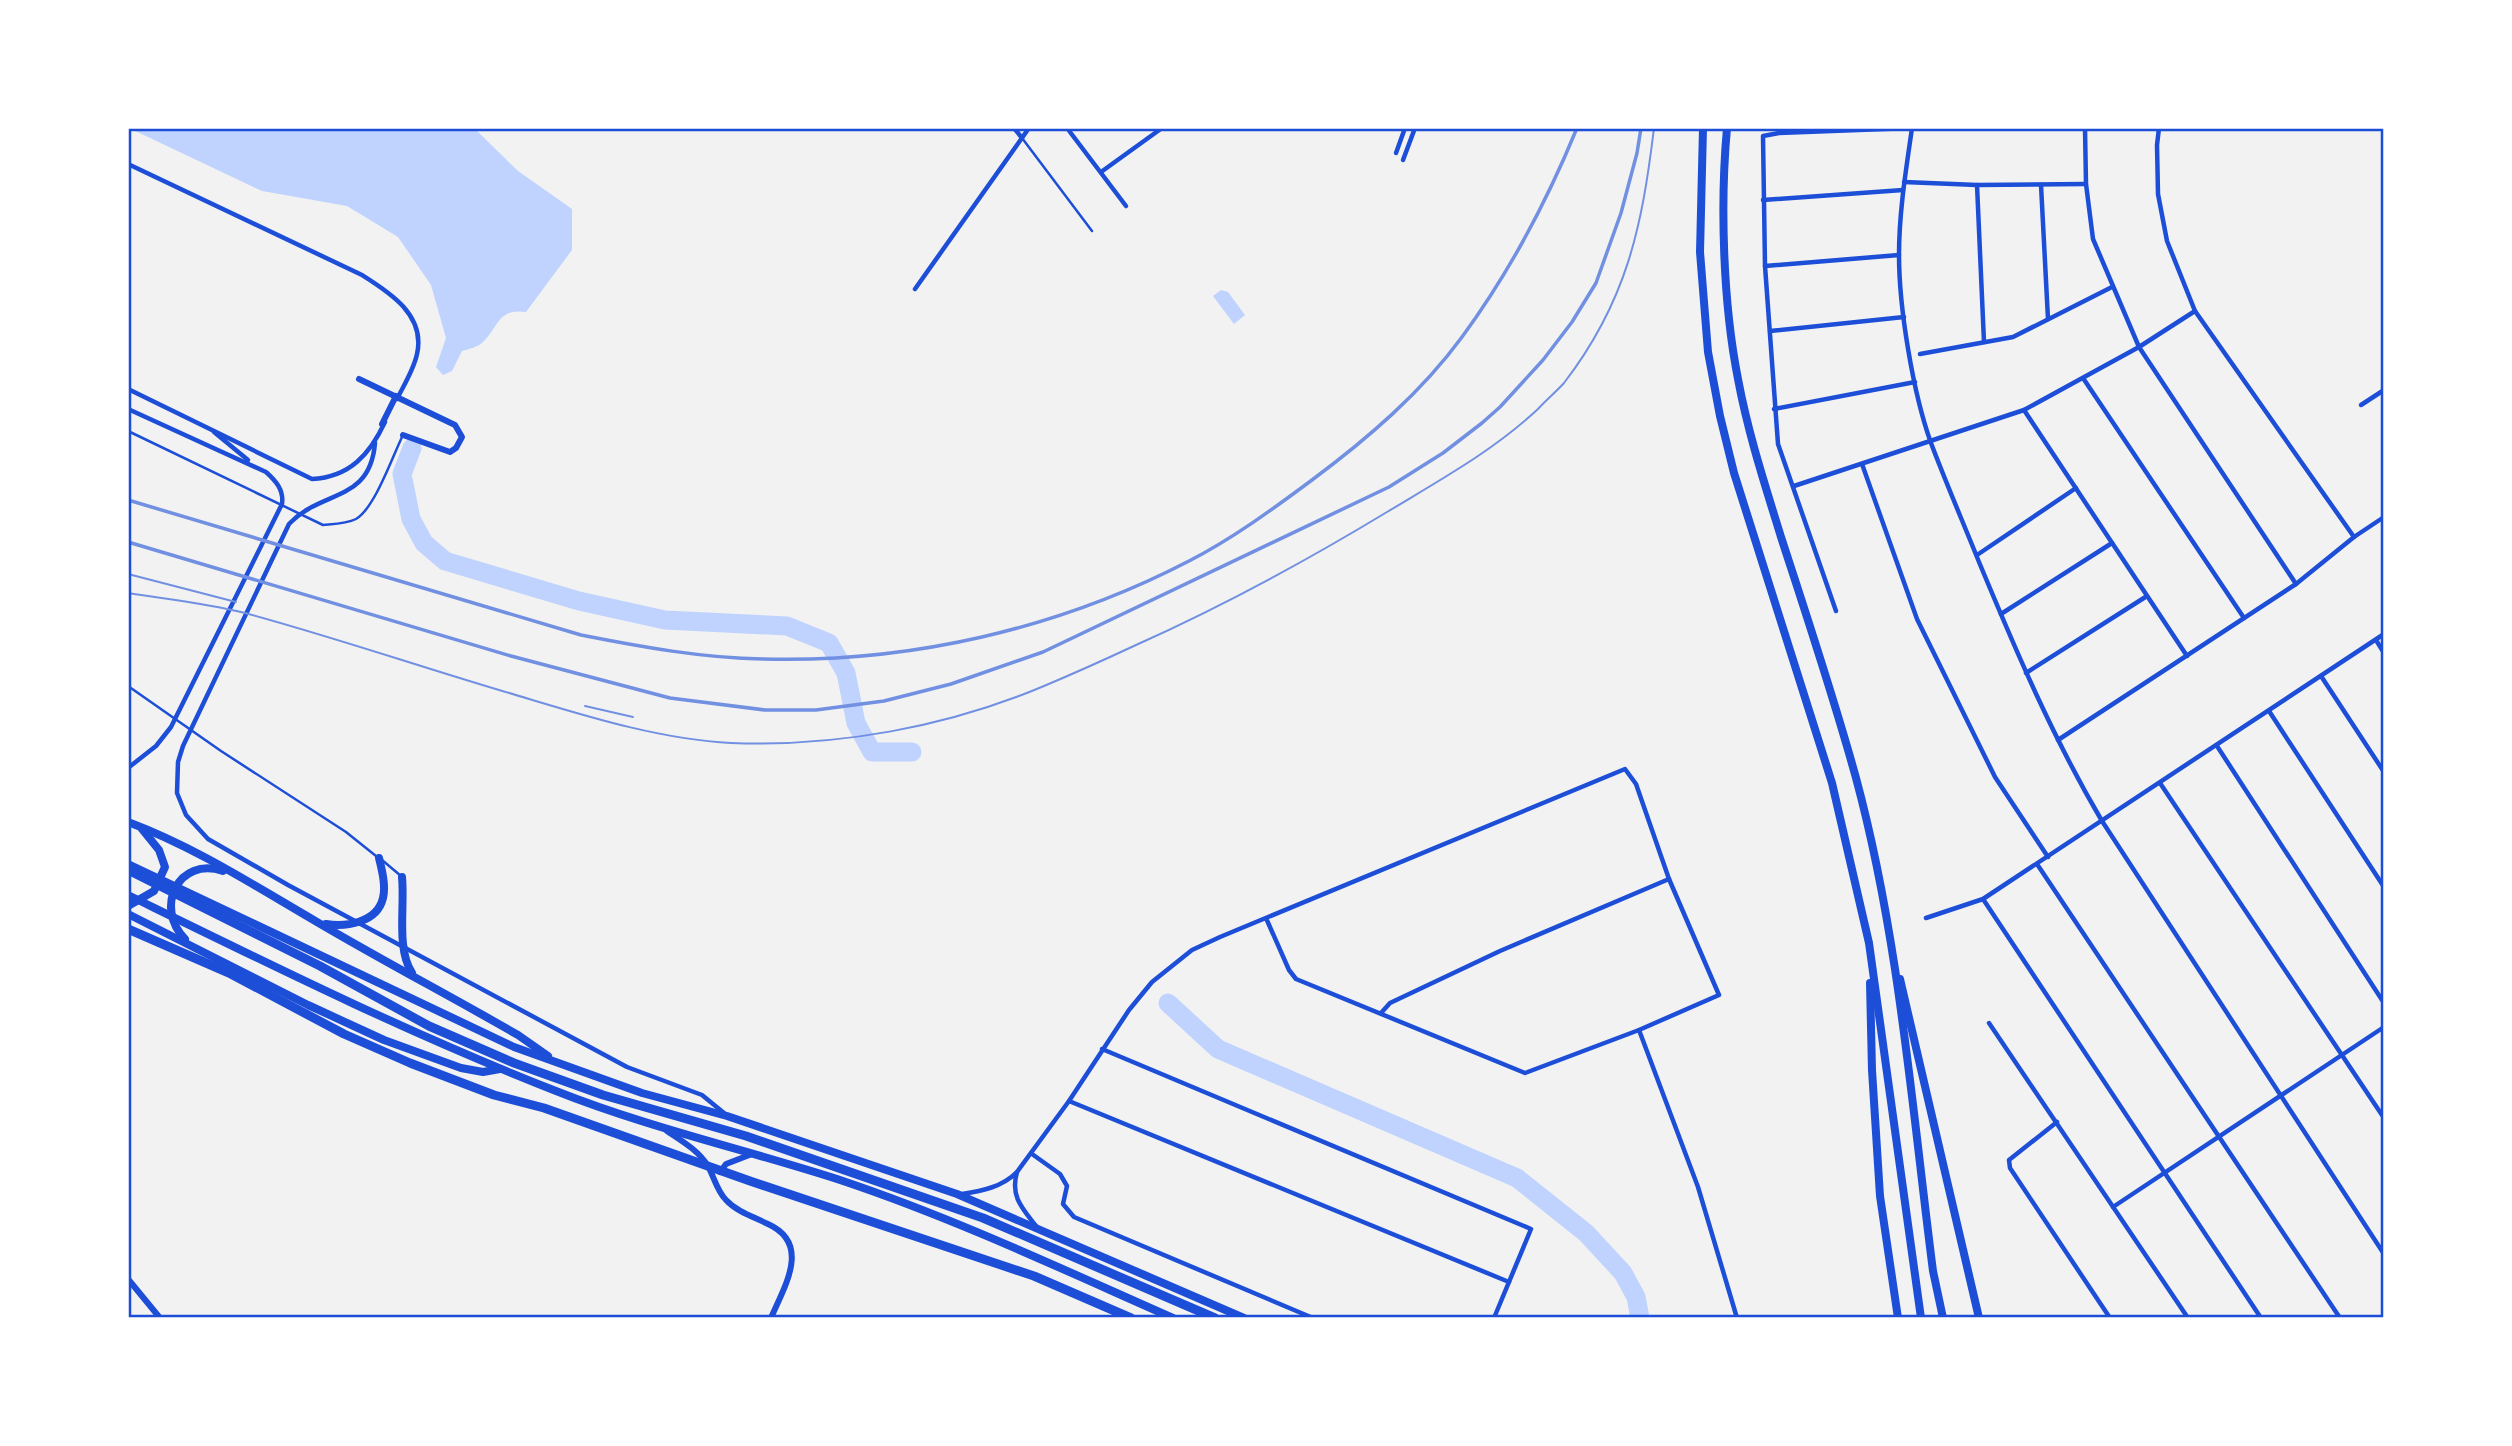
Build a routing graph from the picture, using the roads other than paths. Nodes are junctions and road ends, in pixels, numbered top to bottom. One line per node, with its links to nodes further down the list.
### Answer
1 (1014, 128): 12 (street)
2 (1029, 128): 12 (street)
3 (1067, 128): 16 (street)
4 (1162, 128): 16 (street)
5 (1405, 128): 13 (street)
6 (1415, 128): 13 (street)
7 (1703, 128): 99 (highway)
8 (1727, 128): 98 (highway)
9 (1912, 128): 17 (street); 22 (street)
10 (2085, 128): 18 (street)
11 (2159, 128): 29 (street)
12 (1022, 138): 24 (lane); 28 (street)
13 (1406, 152): 14 (street)
14 (1403, 160)
15 (128, 164): 51 (street)
16 (1101, 172): 23 (street)
17 (1904, 182): 19 (street); 21 (street)
18 (2086, 184): 20 (street); 27 (street)
19 (1977, 185): 20 (street); 33 (street)
20 (2041, 185): 31 (street)
21 (1903, 190): 22 (street); 25 (street)
22 (1763, 200): 26 (street)
23 (1126, 206)
24 (1092, 232)
25 (1899, 256): 26 (street); 30 (street)
26 (1765, 265): 32 (street)
27 (2112, 287): 31 (street); 34 (street)
28 (915, 289)
29 (2195, 311): 34 (street); 57 (street)
30 (1904, 317): 32 (street); 38 (street)
31 (2048, 319): 33 (street)
32 (1770, 331): 44 (street)
33 (1984, 342): 35 (street)
34 (2139, 347): 36 (street); 60 (street)
35 (1920, 354)
36 (2083, 378): 45 (street); 64 (street)
37 (359, 379): 41 (street)
38 (1915, 382): 44 (street); 50 (street)
39 (128, 389): 47 (street)
40 (2384, 390): 42 (street)
41 (396, 396): 46 (street); 49 (street)
42 (2361, 405)
43 (128, 409): 52 (street)
44 (1774, 409): 54 (street)
45 (2024, 410): 50 (street); 55 (street)
46 (382, 424)
47 (208, 427): 51 (street); 52 (street)
48 (128, 431): 49 (lane)
49 (403, 435)
50 (1931, 442): 53 (street); 59 (street)
51 (375, 443): 113 (street)
52 (251, 463): 75 (street)
53 (1862, 464): 54 (street); 81 (street)
54 (1794, 486): 62 (street)
55 (2076, 488): 58 (street); 59 (street)
56 (2384, 517): 57 (street)
57 (2354, 537): 60 (street)
58 (2112, 542): 61 (street); 63 (street)
59 (1977, 555): 63 (street)
60 (2296, 584): 64 (street)
61 (2147, 596): 68 (street); 69 (street)
62 (1836, 611)
63 (2001, 614): 69 (street)
64 (2244, 618): 68 (street)
65 (2384, 634): 66 (street)
66 (2376, 640): 67 (street); 70 (street)
67 (2384, 653)
68 (2187, 656): 73 (street)
69 (2026, 673): 73 (street)
70 (2321, 676): 72 (street); 76 (street)
71 (128, 686): 82 (lane)
72 (2269, 711): 74 (street); 89 (street)
73 (2058, 740): 78 (street)
74 (2217, 746): 77 (street); 102 (street)
75 (128, 768)
76 (2384, 772)
77 (2160, 783): 78 (street); 108 (street)
78 (2102, 821): 81 (street); 111 (street)
79 (128, 822): 80 (highway)
80 (139, 826): 86 (highway); 92 (highway)
81 (2048, 857): 84 (street)
82 (379, 858): 87 (lane); 96 (highway)
83 (128, 864): 109 (highway)
84 (2037, 864): 91 (street); 117 (street)
85 (128, 870): 133 (highway)
86 (240, 877): 96 (highway); 100 (highway)
87 (402, 877): 101 (highway)
88 (1669, 879): 94 (street); 103 (street); 106 (street)
89 (2384, 887)
90 (128, 895): 110 (highway)
91 (1983, 899): 95 (street); 121 (street)
92 (128, 906)
93 (128, 914): 100 (highway)
94 (1266, 918): 103 (street); 107 (street)
95 (1926, 918)
96 (319, 924): 101 (highway)
97 (128, 929): 131 (highway)
98 (1889, 932): 140 (highway); 141 (highway)
99 (1869, 943): 138 (highway); 139 (highway)
100 (192, 946): 110 (highway)
101 (414, 976): 109 (highway)
102 (2384, 1003)
103 (1381, 1013): 106 (street)
104 (1989, 1023): 115 (street)
105 (2384, 1027): 108 (street)
106 (1639, 1030): 137 (street)
107 (1102, 1049): 112 (street); 128 (street)
108 (2342, 1055): 111 (street); 114 (street)
109 (559, 1064): 113 (highway)
110 (500, 1069): 116 (highway)
111 (2281, 1095): 117 (street); 126 (street)
112 (1069, 1101): 119 (street); 128 (street)
113 (727, 1116): 123 (highway)
114 (2384, 1118)
115 (2057, 1122): 124 (street); 142 (street)
116 (659, 1126): 118 (highway); 122 (street)
117 (2220, 1136): 121 (street); 145 (street)
118 (753, 1154): 122 (street); 132 (highway)
119 (1031, 1154): 120 (street); 135 (street)
120 (1017, 1172): 123 (street); 125 (street)
121 (2164, 1173): 124 (street); 144 (street)
122 (714, 1179): 130 (street)
123 (957, 1194): 125 (highway)
124 (2113, 1207): 143 (street)
125 (1039, 1230): 134 (highway)
126 (2384, 1254)
127 (128, 1279): 129 (street)
128 (1508, 1282): 136 (street)
129 (160, 1318)
130 (771, 1318)
131 (1131, 1318)
132 (1173, 1318)
133 (1216, 1318)
134 (1244, 1318)
135 (1313, 1318)
136 (1494, 1318)
137 (1737, 1318)
138 (1898, 1318)
139 (1922, 1318)
140 (1943, 1318)
141 (1979, 1318)
142 (2110, 1318)
143 (2188, 1318)
144 (2261, 1318)
145 (2340, 1318)

